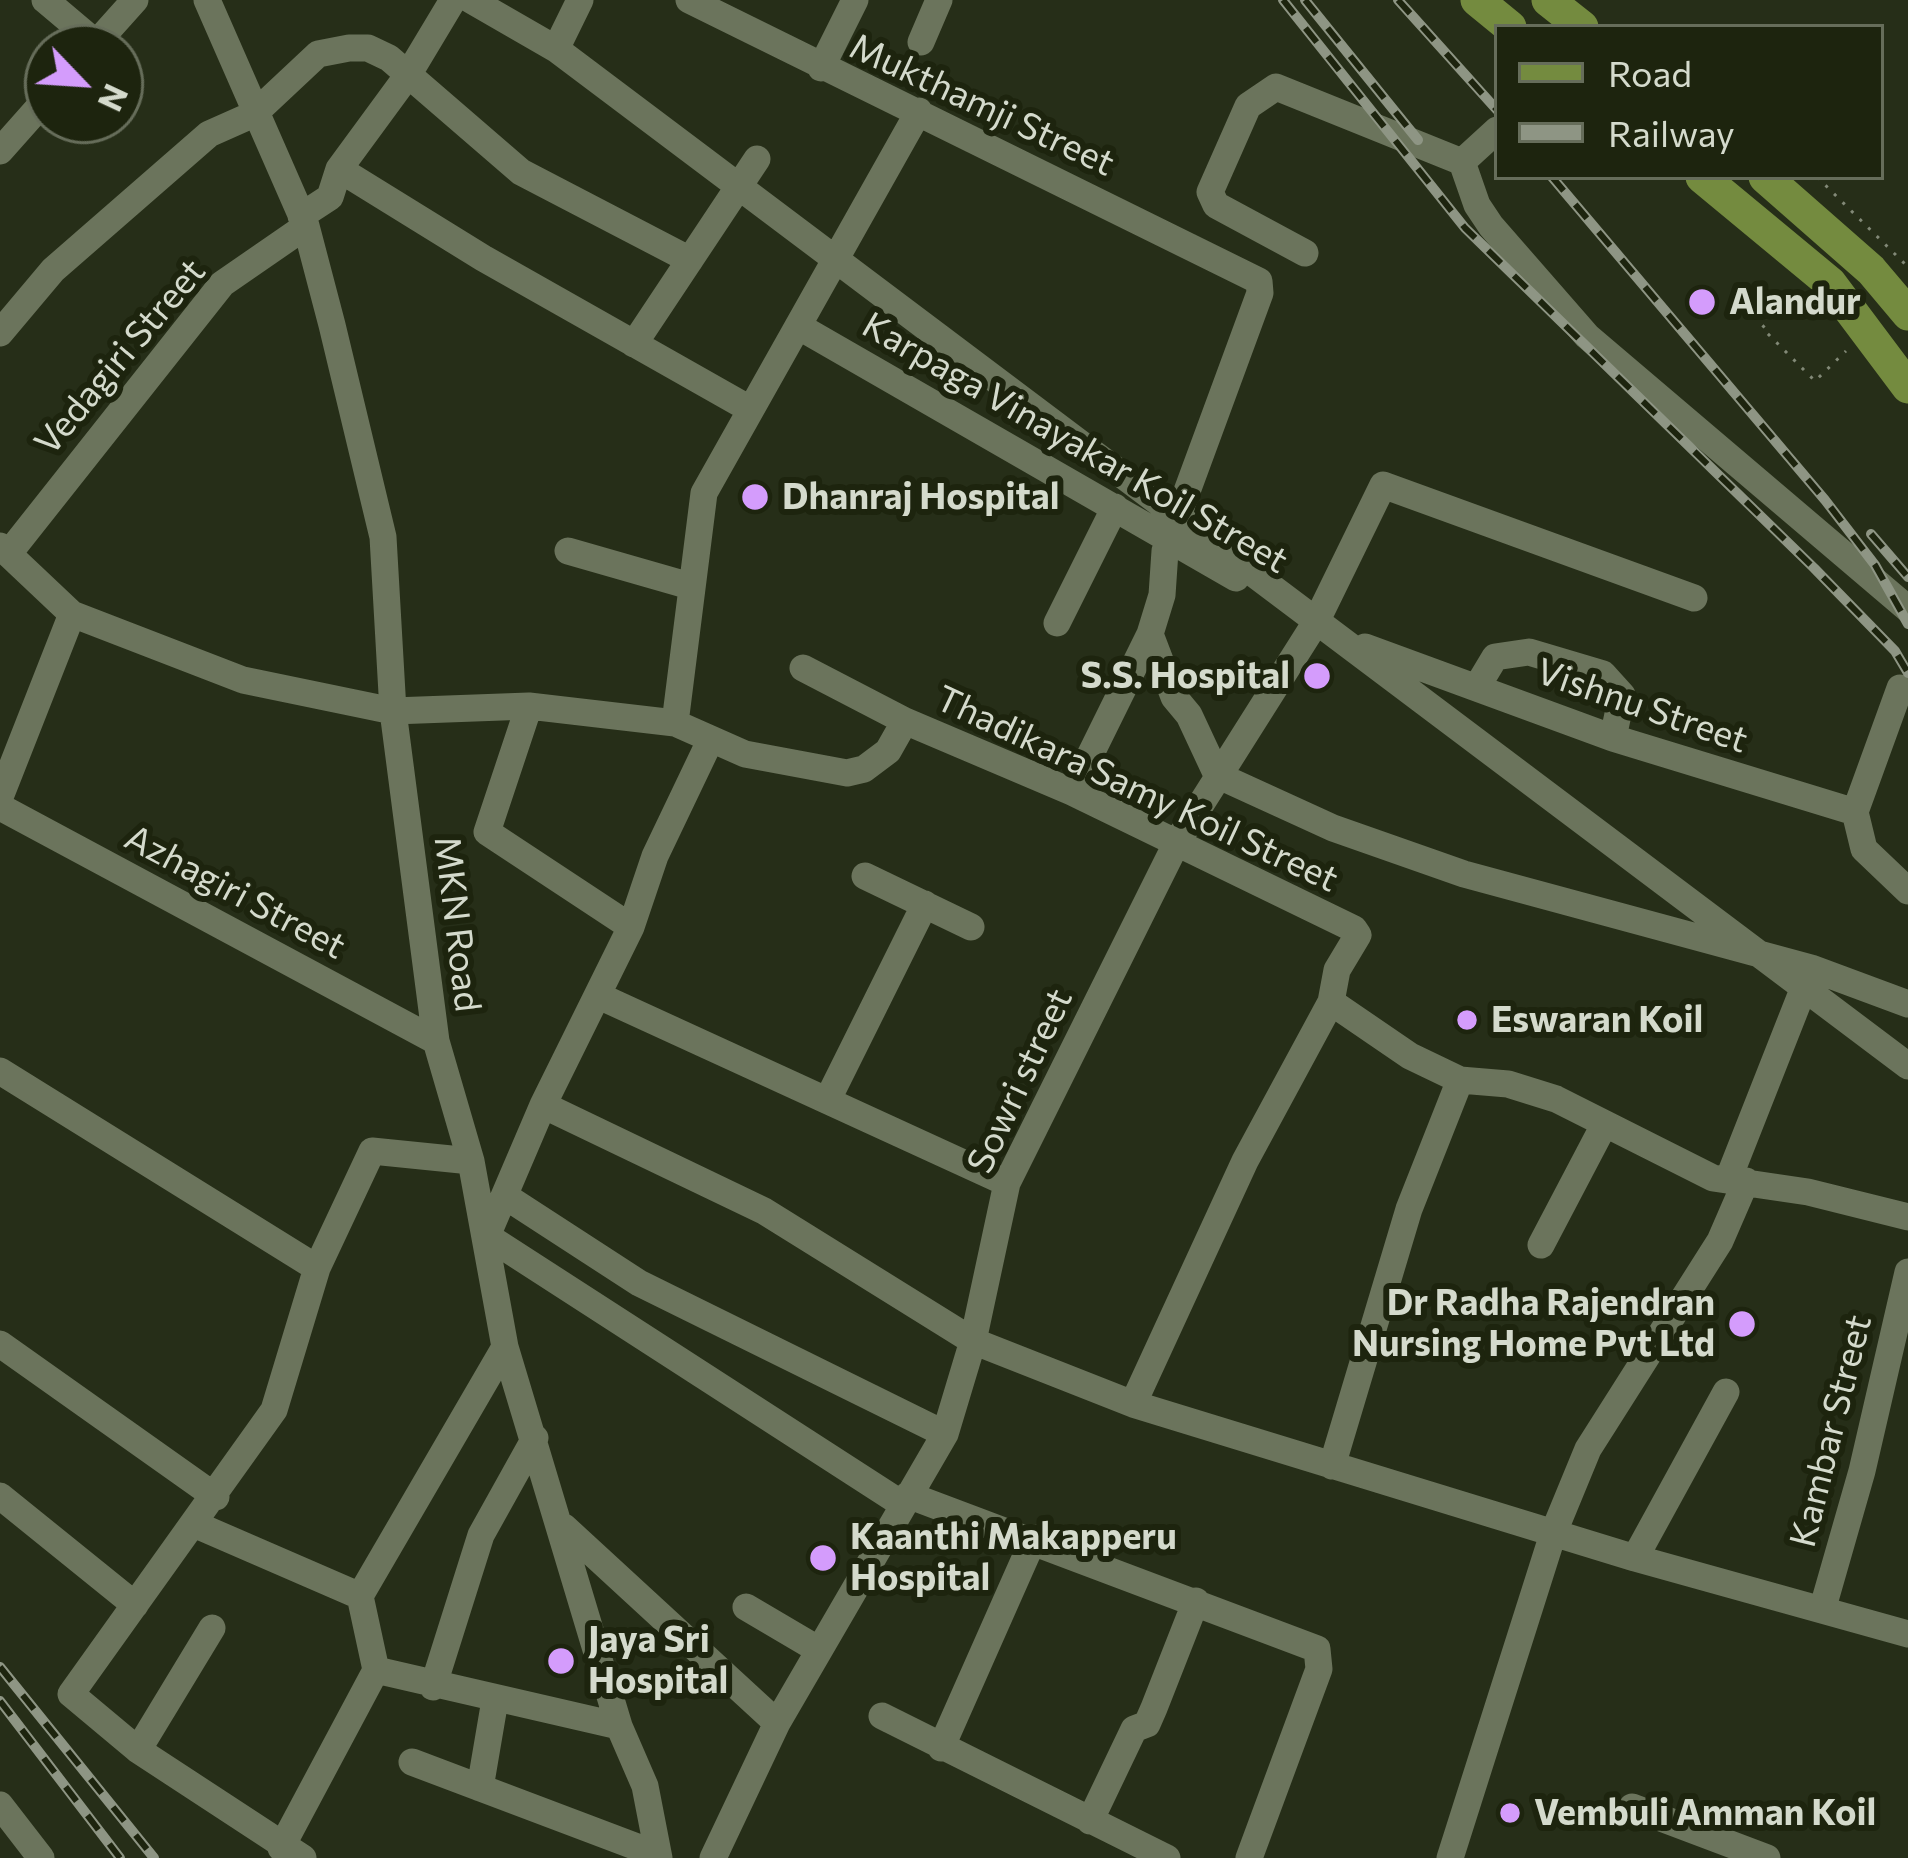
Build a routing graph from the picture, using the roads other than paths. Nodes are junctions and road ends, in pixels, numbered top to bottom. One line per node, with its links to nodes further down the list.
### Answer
1 (45, 0): 12 (street)
2 (135, 0): 13 (street)
3 (207, 0): 21 (street, MKN Road)
4 (453, 0): 19 (street, Vedagiri Street)
5 (471, 0): 17 (street)
6 (580, 0): 17 (street)
7 (855, 0): 18 (street)
8 (939, 0): 16 (street)
9 (1477, 0): 14 (main road)
10 (1548, 0): 15 (main road)
11 (695, 2): 18 (street, Mukthamji Street)
12 (71, 24)
13 (114, 24)
14 (1506, 24)
15 (1578, 24)
16 (921, 42)
17 (556, 49): 75 (street)
18 (820, 68): 20 (street, Mukthamji Street)
19 (408, 75): 21 (street); 27 (street, Vedagiri Street); 32 (street)
20 (919, 111): 34 (street); 40 (street, Mukthamji Street)
21 (254, 114): 30 (street, MKN Road); 35 (street)
22 (24, 124): 24 (street)
23 (1494, 133): 26 (street)
24 (0, 151)
25 (757, 159): 32 (street)
26 (1462, 163): 31 (street); 45 (street)
27 (339, 169): 30 (street, Vedagiri Street); 36 (street)
28 (1706, 180): 37 (main road)
29 (1768, 180): 33 (main road)
30 (303, 221): 41 (street, Vedagiri Street); 54 (street, MKN Road)
31 (1305, 253)
32 (690, 260): 36 (street)
33 (1908, 314)
34 (798, 326): 38 (street); 39 (street, Karpaga Vinayakar Koil Street)
35 (0, 333)
36 (634, 344): 38 (street)
37 (1908, 386)
38 (748, 408): 43 (street)
39 (1115, 507): 40 (street, Karpaga Vinayakar Koil Street); 48 (street)
40 (1171, 542): 47 (street, Karpaga Vinayakar Koil Street); 49 (street)
41 (4, 550): 46 (street)
42 (568, 551): 43 (street)
43 (690, 586): 56 (street)
44 (1694, 598): 47 (street, Sowri street)
45 (1908, 609)
46 (72, 614): 54 (street, Thadikara Samy Koil Street); 61 (street)
47 (1316, 622): 51 (street, Vishnu Street); 59 (street, Sowri street)
48 (1057, 623)
49 (1150, 634): 59 (street); 60 (street)
50 (803, 668): 55 (street)
51 (1477, 687): 57 (street, Vishnu Street); 57 (street)
52 (1900, 688): 63 (street)
53 (529, 706): 54 (street, Thadikara Samy Koil Street); 56 (street, Thadikara Samy Koil Street); 68 (street)
54 (393, 711): 74 (street, MKN Road)
55 (905, 721): 58 (street, Thadikara Samy Koil Street); 60 (street, Thadikara Samy Koil Street)
56 (675, 723): 58 (street, Thadikara Samy Koil Street)
57 (1612, 738): 63 (street, Vishnu Street)
58 (709, 743): 68 (street)
59 (1217, 775): 64 (street, Sowri street); 70 (street)
60 (1072, 792): 64 (street, Thadikara Samy Koil Street)
61 (0, 797)
62 (0, 807): 74 (street, Azhagiri Street)
63 (1855, 812): 66 (street)
64 (1177, 842): 72 (street, Thadikara Samy Koil Street); 83 (street, Sowri street)
65 (865, 876): 67 (street)
66 (1908, 891)
67 (925, 904): 69 (street); 78 (street)
68 (632, 927): 71 (street)
69 (971, 927)
70 (1811, 968): 73 (street); 82 (street)
71 (599, 996): 78 (street); 79 (street)
72 (1331, 1002): 77 (street); 94 (street, Thadikara Samy Koil Street)
73 (1908, 1004)
74 (436, 1041): 81 (street, MKN Road)
75 (1908, 1066)
76 (0, 1071): 88 (street)
77 (1460, 1081): 80 (street); 97 (street)
78 (828, 1099): 83 (street)
79 (543, 1106): 84 (street); 90 (street)
80 (1604, 1125): 82 (street); 87 (street)
81 (471, 1161): 86 (street, MKN Road); 88 (street)
82 (1737, 1180): 85 (street); 103 (street)
83 (1007, 1183): 90 (street, Sowri street)
84 (505, 1196): 86 (street); 95 (street)
85 (1908, 1216)
86 (487, 1236): 92 (street, MKN Road); 100 (street)
87 (1540, 1245)
88 (317, 1268): 99 (street)
89 (1908, 1273): 110 (street, Kambar Street)
90 (974, 1341): 94 (street); 95 (street, Sowri street)
91 (0, 1344): 99 (street)
92 (505, 1348): 96 (street, MKN Road); 106 (street)
93 (1726, 1392): 105 (street)
94 (1133, 1404): 97 (street)
95 (945, 1434): 100 (street, Sowri street)
96 (536, 1438): 102 (street, MKN Road); 115 (street)
97 (1332, 1466): 103 (street)
98 (0, 1496): 108 (street)
99 (216, 1497): 101 (street)
100 (905, 1499): 104 (street); 113 (street, Sowri street)
101 (194, 1524): 106 (street); 108 (street)
102 (561, 1525): 118 (street); 119 (street, MKN Road)
103 (1553, 1534): 105 (street); 133 (street)
104 (1034, 1538): 107 (street); 120 (street)
105 (1635, 1558): 110 (street)
106 (360, 1596): 114 (street)
107 (1196, 1601): 126 (street); 132 (street)
108 (135, 1605): 121 (street)
109 (746, 1607): 113 (street)
110 (1823, 1607): 112 (street)
111 (212, 1628): 121 (street)
112 (1908, 1634)
113 (819, 1650): 118 (street, Sowri street)
114 (376, 1670): 115 (street); 127 (street)
115 (433, 1687): 116 (street)
116 (495, 1700): 119 (street); 123 (street)
117 (882, 1717): 120 (street)
118 (777, 1724): 130 (street, Sowri street)
119 (619, 1726): 128 (street, MKN Road)
120 (941, 1748): 126 (street)
121 (138, 1750): 127 (street)
122 (412, 1762): 123 (street)
123 (480, 1788): 128 (street)
124 (0, 1805): 129 (street)
125 (1632, 1807): 134 (street)
126 (1090, 1820): 131 (street)
127 (292, 1853)
128 (658, 1857)
129 (41, 1858)
130 (713, 1858)
131 (1167, 1858)
132 (1249, 1858)
133 (1450, 1858)
134 (1767, 1858)

